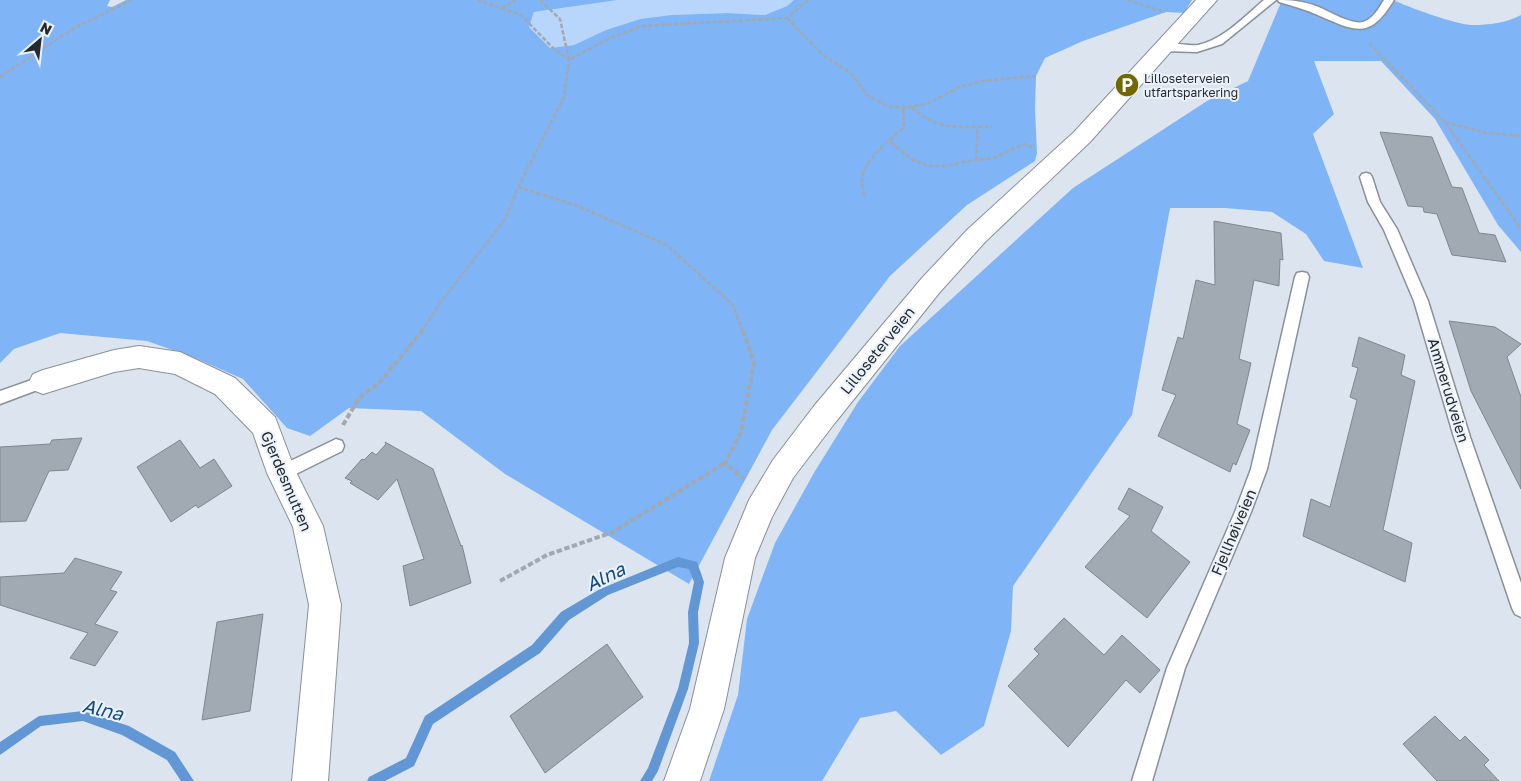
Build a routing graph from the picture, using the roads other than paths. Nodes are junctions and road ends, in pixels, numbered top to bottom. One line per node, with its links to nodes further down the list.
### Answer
1 (1207, 0): 5 (street, Lilloseterveien)
2 (1271, 0): 5 (lane)
3 (1283, 0): 4 (lane)
4 (1389, 0)
5 (1162, 48): 14 (street, Lilloseterveien)
6 (1366, 177): 12 (lane, Ammerudveien)
7 (1302, 277): 15 (lane, Fjellhøiveien)
8 (43, 382): 9 (lane); 11 (street, Gjerdesmutten)
9 (0, 398)
10 (336, 446): 11 (lane)
11 (282, 473): 13 (street, Gjerdesmutten)
12 (1521, 608)
13 (310, 781)
14 (682, 781)
15 (1142, 781)

